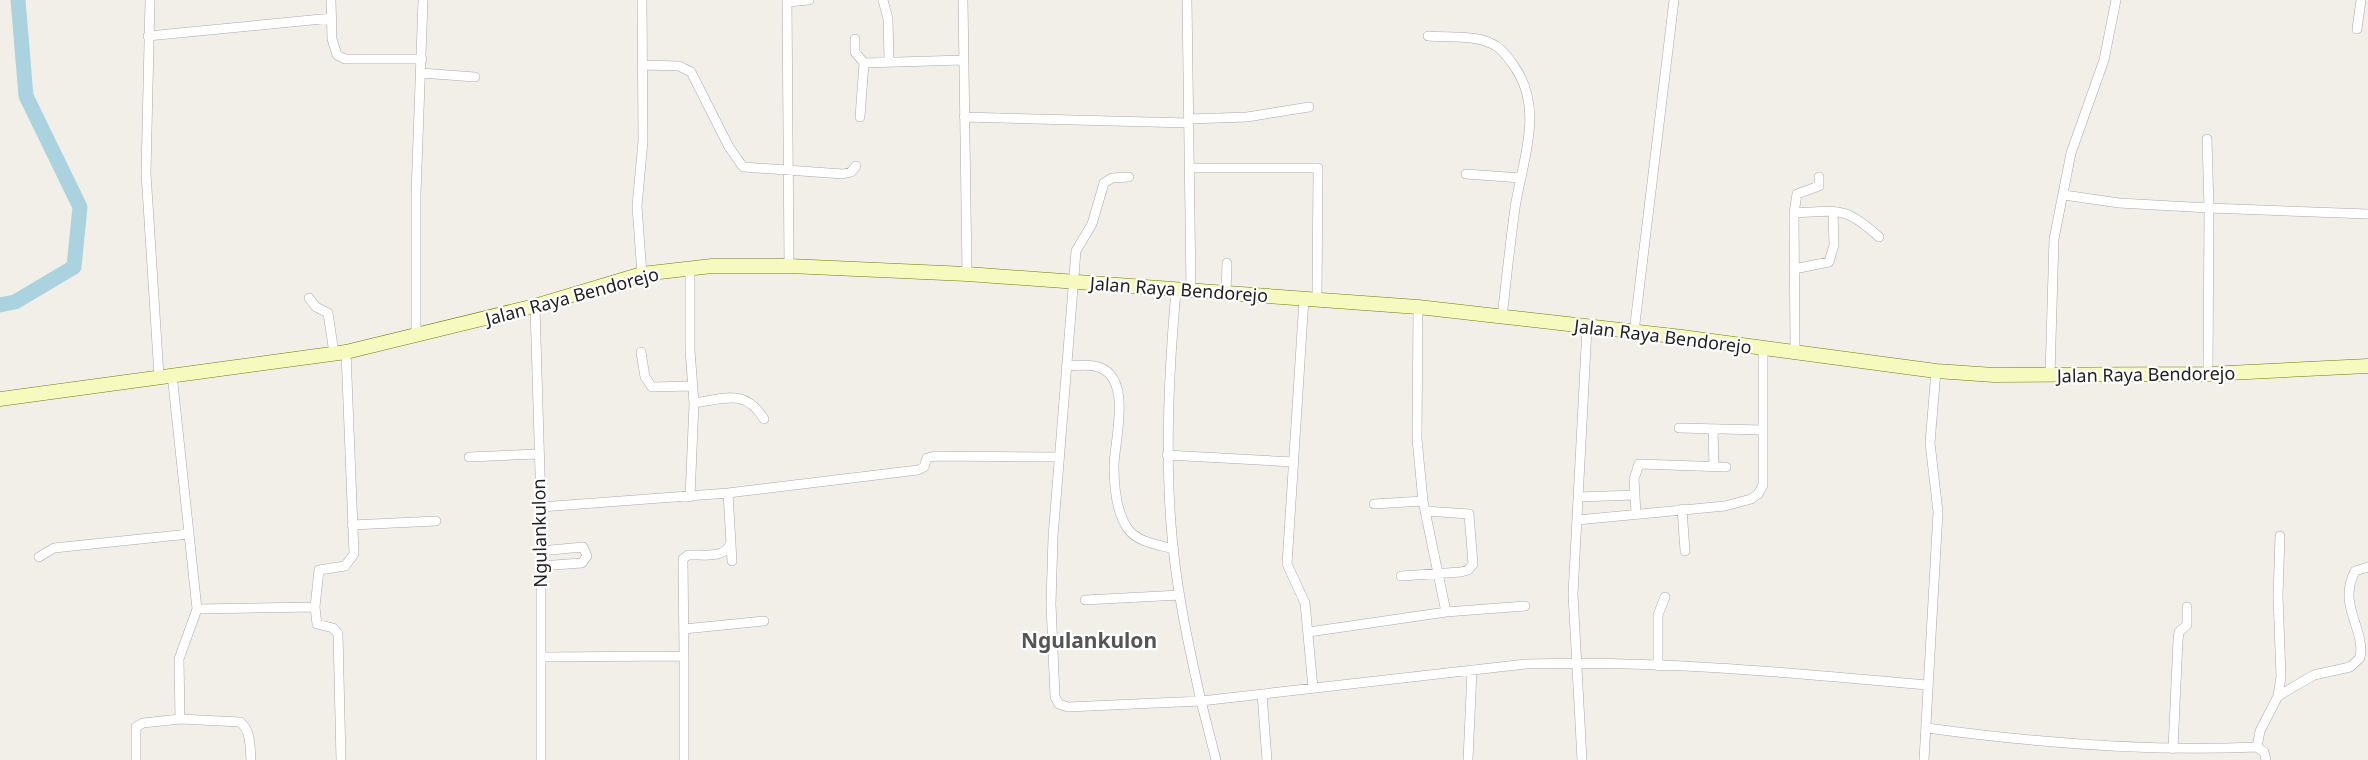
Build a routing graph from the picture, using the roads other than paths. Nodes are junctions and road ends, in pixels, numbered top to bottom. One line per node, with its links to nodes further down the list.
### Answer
1 (150, 0): 15 (street)
2 (331, 0): 13 (street)
3 (423, 0): 18 (street)
4 (642, 0): 22 (street)
5 (809, 0): 11 (street)
6 (883, 0): 20 (street)
7 (963, 0): 19 (street)
8 (1186, 0): 28 (street)
9 (1674, 0): 59 (street)
10 (2116, 0): 37 (street)
11 (787, 1): 32 (street)
12 (2363, 5): 14 (street)
13 (332, 18): 15 (street); 18 (street)
14 (2357, 29)
15 (148, 36): 69 (street)
16 (1428, 36): 36 (street)
17 (855, 39): 21 (street)
18 (422, 59): 23 (street)
19 (963, 60): 20 (street); 27 (street)
20 (890, 61): 21 (street)
21 (864, 63): 26 (street)
22 (643, 65): 32 (street); 47 (street)
23 (421, 73): 24 (street); 60 (street)
24 (475, 77)
25 (1309, 107): 28 (street)
26 (860, 117)
27 (964, 117): 28 (street); 48 (street)
28 (1189, 121): 31 (street)
29 (2207, 139): 38 (street)
30 (856, 166): 32 (street)
31 (1190, 168): 51 (street); 54 (street)
32 (790, 171): 44 (street)
33 (1466, 174): 36 (street)
34 (1129, 177): 49 (street)
35 (1819, 177): 40 (street)
36 (1521, 178): 57 (street)
37 (2064, 195): 38 (street); 70 (street)
38 (2209, 208): 41 (street); 68 (street)
39 (1833, 211): 40 (street); 42 (street); 46 (street)
40 (1794, 213): 46 (street)
41 (2368, 214)
42 (1879, 237)
43 (1227, 263): 52 (street)
44 (789, 266): 45 (main road, Jalan Raya Bendorejo); 48 (main road, Jalan Raya Bendorejo)
45 (690, 268): 47 (main road, Jalan Raya Bendorejo); 71 (street)
46 (1794, 269): 64 (street)
47 (642, 274): 55 (main road, Jalan Raya Bendorejo)
48 (967, 274): 49 (main road, Jalan Raya Bendorejo)
49 (1074, 281): 50 (main road, Jalan Raya Bendorejo); 65 (street)
50 (1176, 291): 51 (main road, Jalan Raya Bendorejo); 79 (street)
51 (1191, 291): 52 (main road, Jalan Raya Bendorejo)
52 (1226, 294): 54 (main road, Jalan Raya Bendorejo)
53 (309, 298): 62 (street)
54 (1310, 299): 56 (main road, Jalan Raya Bendorejo); 82 (street)
55 (535, 306): 60 (main road, Jalan Raya Bendorejo); 78 (street, Ngulankulon)
56 (1418, 307): 57 (main road, Jalan Raya Bendorejo); 90 (street)
57 (1502, 318): 58 (main road, Jalan Raya Bendorejo)
58 (1587, 328): 59 (main road, Jalan Raya Bendorejo); 88 (street)
59 (1634, 332): 61 (main road, Jalan Raya Bendorejo)
60 (416, 336): 62 (main road, Jalan Raya Bendorejo)
61 (1763, 348): 64 (main road, Jalan Raya Bendorejo); 77 (street)
62 (340, 352): 69 (main road, Jalan Raya Bendorejo); 96 (street)
63 (641, 352): 71 (street)
64 (1795, 352): 67 (main road, Jalan Raya Bendorejo)
65 (1066, 366): 81 (street); 100 (street)
66 (2368, 366): 68 (main road, Jalan Raya Bendorejo)
67 (1936, 371): 70 (main road, Jalan Raya Bendorejo); 125 (street)
68 (2208, 374): 70 (main road, Jalan Raya Bendorejo)
69 (165, 375): 72 (main road, Jalan Raya Bendorejo); 97 (street)
70 (2050, 375)
71 (691, 386): 73 (street)
72 (0, 399)
73 (694, 403): 74 (street); 87 (street)
74 (764, 419)
75 (1679, 428): 76 (street)
76 (1713, 429): 77 (street); 83 (street)
77 (1763, 430): 92 (street)
78 (537, 454): 80 (street); 91 (street, Ngulankulon)
79 (1167, 455): 82 (street); 100 (street)
80 (469, 457)
81 (1058, 457): 85 (street); 129 (street)
82 (1293, 462): 119 (street)
83 (1714, 466): 84 (street); 86 (street)
84 (1726, 467)
85 (728, 493): 87 (street); 99 (street)
86 (1635, 495): 88 (street); 93 (street)
87 (690, 497): 91 (street)
88 (1578, 497): 94 (street)
89 (1374, 504): 90 (street)
90 (1424, 506): 107 (street); 107 (street)
91 (541, 507): 101 (street, Ngulankulon)
92 (1682, 509): 93 (street); 102 (street)
93 (1636, 513): 94 (street)
94 (1577, 519): 122 (street)
95 (436, 521): 96 (street)
96 (352, 525): 113 (street)
97 (189, 534): 103 (street); 115 (street)
98 (2280, 536): 128 (street)
99 (731, 542): 104 (street); 118 (street)
100 (1174, 549): 109 (street)
101 (540, 550): 105 (street, Ngulankulon); 105 (street)
102 (1685, 551)
103 (39, 557)
104 (732, 561)
105 (540, 566): 121 (street, Ngulankulon)
106 (2368, 567): 128 (street)
107 (1439, 574): 108 (street); 116 (street)
108 (1401, 576)
109 (1180, 595): 111 (street); 129 (street)
110 (1665, 597): 123 (street)
111 (1086, 600)
112 (1526, 606): 116 (street)
113 (315, 607): 115 (street); 136 (street)
114 (2187, 607): 133 (street)
115 (197, 609): 130 (street)
116 (1446, 612): 119 (street)
117 (764, 621): 118 (street)
118 (684, 629): 120 (street)
119 (1309, 632): 126 (street)
120 (684, 656): 121 (street); 138 (street)
121 (541, 657): 137 (street, Ngulankulon)
122 (1575, 663): 123 (street); 124 (street); 142 (street)
123 (1658, 666): 125 (street)
124 (1472, 670): 126 (street); 141 (street)
125 (1927, 685): 131 (street)
126 (1313, 688): 127 (street)
127 (1262, 694): 129 (street); 140 (street)
128 (2278, 696): 132 (street)
129 (1201, 700): 139 (street)
130 (180, 719): 134 (street); 135 (street)
131 (1927, 728): 133 (street); 143 (street)
132 (2257, 747): 133 (street); 144 (street)
133 (2173, 748)
134 (136, 760)
135 (252, 760)
136 (341, 760)
137 (541, 760)
138 (684, 760)
139 (1215, 760)
140 (1267, 760)
141 (1468, 760)
142 (1582, 760)
143 (1924, 760)
144 (2266, 760)

